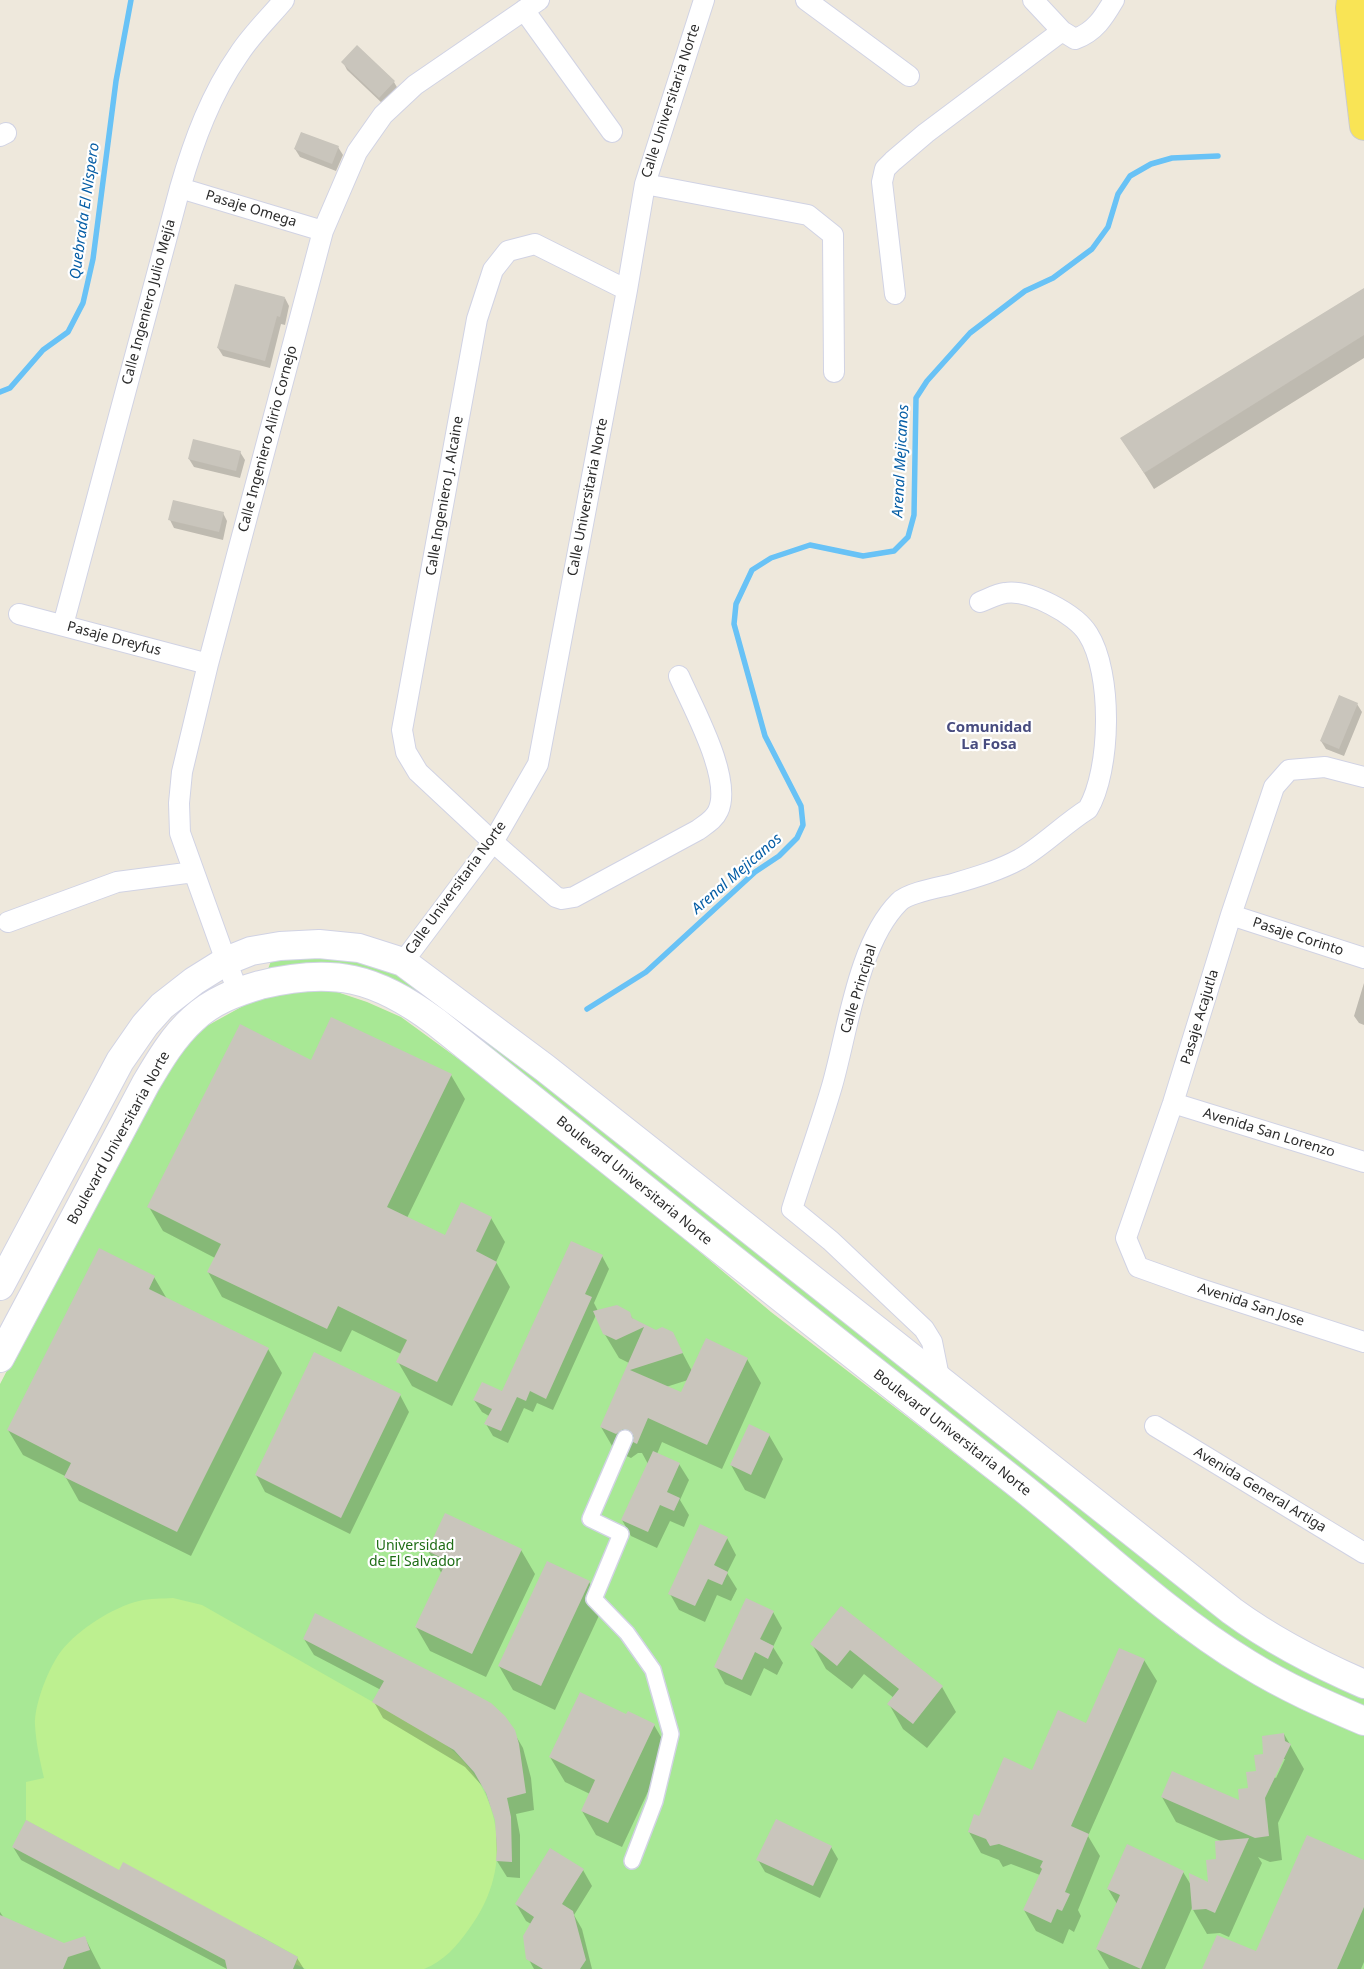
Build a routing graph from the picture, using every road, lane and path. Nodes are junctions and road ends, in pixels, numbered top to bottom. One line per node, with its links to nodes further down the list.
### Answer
1 (284, 0): 13 (street, Calle Ingeniero Julio Mejía)
2 (704, 0): 12 (street, Calle Universitaria Norte)
3 (806, 0): 9 (street)
4 (1033, 0): 8 (street)
5 (1114, 0): 8 (street)
6 (1351, 0): 10 (main road)
7 (531, 5): 11 (street); 14 (street, Calle Ingeniero Alirio Cornejo)
8 (1062, 32): 16 (street)
9 (909, 76)
10 (1364, 126)
11 (612, 132)
12 (645, 184): 15 (street, Calle Universitaria Norte); 17 (street)
13 (180, 188): 14 (street, Pasaje Omega); 20 (street, Calle Ingeniero Julio Mejía)
14 (323, 231): 21 (street, Calle Ingeniero Alirio Cornejo)
15 (628, 290): 24 (street, Calle Universitaria Norte); 24 (street, Calle Ingeniero J. Alcaine)
16 (895, 294)
17 (834, 372)
18 (980, 602): 38 (street, Calle Principal)
19 (19, 614): 20 (street, Pasaje Dreyfus)
20 (63, 625): 21 (street, Pasaje Dreyfus)
21 (208, 664): 25 (street, Calle Ingeniero Alirio Cornejo)
22 (679, 676): 24 (street, Calle Ingeniero J. Alcaine)
23 (1364, 777): 26 (street, Pasaje Acajutla)
24 (493, 842): 30 (street, Calle Universitaria Norte)
25 (194, 872): 27 (street); 29 (street, Calle Ingeniero Alirio Cornejo)
26 (1231, 915): 28 (street, Pasaje Corinto); 32 (street, Pasaje Acajutla)
27 (8, 922)
28 (1364, 958)
29 (226, 961): 30 (main road); 31 (street, Calle Ingeniero Alirio Cornejo); 35 (main road)
30 (403, 962): 38 (main road)
31 (238, 991): 37 (main road, Boulevard Universitaria Norte); 43 (main road, Boulevard Universitaria Norte)
32 (1173, 1103): 33 (street, Avenida San Lorenzo); 34 (street, Pasaje Acajutla)
33 (1364, 1162)
34 (1138, 1267): 36 (street, Avenida San Jose)
35 (0, 1286)
36 (1364, 1342)
37 (0, 1358)
38 (940, 1382): 42 (main road)
39 (1156, 1426): 41 (street, Avenida General Artiga)
40 (625, 1438): 44 (street)
41 (1364, 1553)
42 (1364, 1684)
43 (1364, 1721)
44 (632, 1861)

